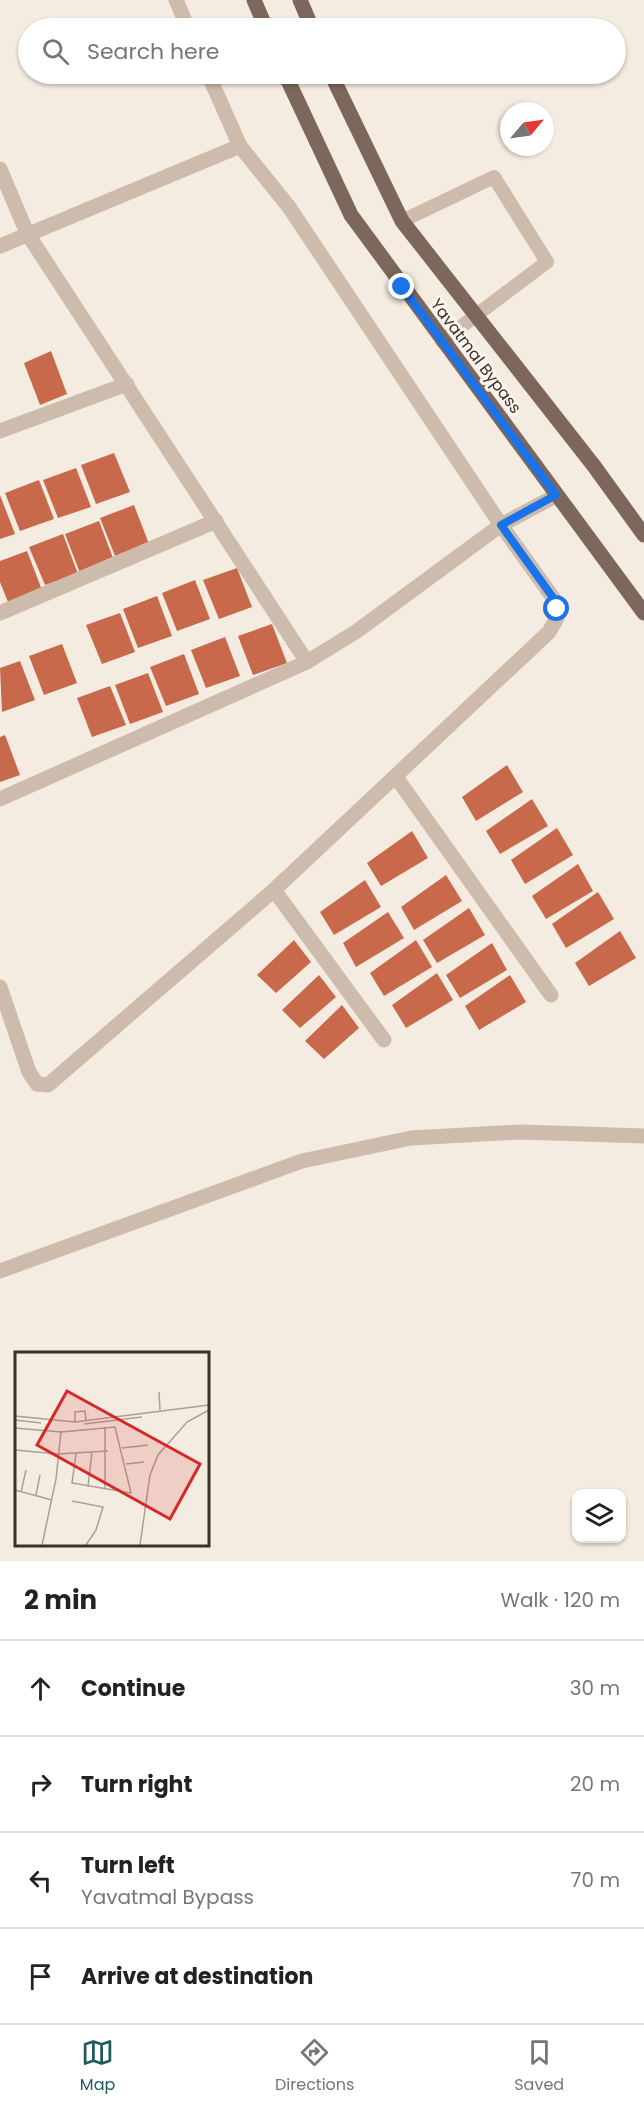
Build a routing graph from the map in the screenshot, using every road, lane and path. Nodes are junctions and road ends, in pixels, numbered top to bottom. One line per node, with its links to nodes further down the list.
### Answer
1 (176, 0): 4 (street)
2 (254, 0): 5 (main road)
3 (300, 0): 6 (main road)
4 (184, 18)
5 (262, 18)
6 (308, 18)
7 (212, 84): 10 (street)
8 (290, 84): 16 (main road, Yavatmal Bypass)
9 (336, 84): 12 (main road, Yavatmal Bypass)
10 (240, 146): 13 (street); 21 (street)
11 (0, 169): 13 (street)
12 (402, 221): 15 (main road, Yavatmal Bypass); 15 (lane)
13 (27, 233): 14 (street); 17 (street)
14 (0, 246)
15 (476, 314): 16 (lane); 22 (main road, Yavatmal Bypass)
16 (442, 341): 19 (main road, Yavatmal Bypass)
17 (127, 384): 18 (street); 20 (street)
18 (0, 432)
19 (556, 495): 21 (street); 24 (main road, Yavatmal Bypass)
20 (216, 521): 23 (street); 25 (street)
21 (501, 525): 25 (street); 26 (street)
22 (644, 535)
23 (0, 613)
24 (644, 613)
25 (307, 662): 27 (street)
26 (396, 777): 28 (street); 30 (street)
27 (0, 799)
28 (274, 890): 29 (street); 31 (street)
29 (0, 987)
30 (551, 995)
31 (384, 1041)
32 (644, 1136): 33 (street)
33 (0, 1271)

